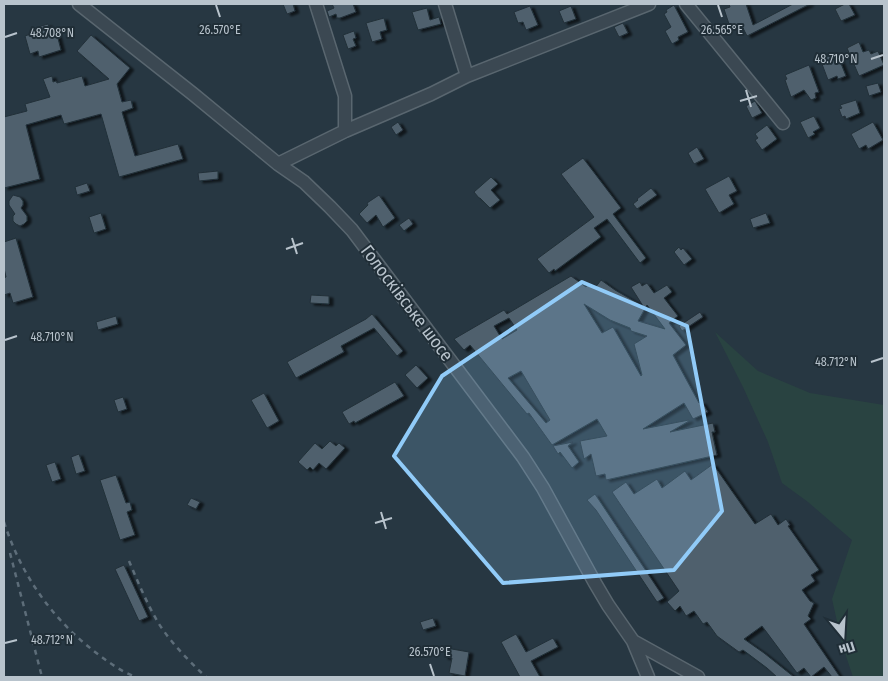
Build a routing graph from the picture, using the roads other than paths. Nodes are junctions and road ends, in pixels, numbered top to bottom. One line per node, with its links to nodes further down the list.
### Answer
1 (78, 4): 9 (street, Голосківське шосе)
2 (316, 4): 8 (street)
3 (445, 4): 6 (street)
4 (649, 4): 6 (street)
5 (686, 4): 7 (street)
6 (467, 76): 8 (street)
7 (783, 123)
8 (345, 131): 9 (street)
9 (278, 164): 10 (street, Голосківське шосе)
10 (633, 641): 11 (street, Голосківське шосе); 12 (street)
11 (648, 677)
12 (698, 677)

